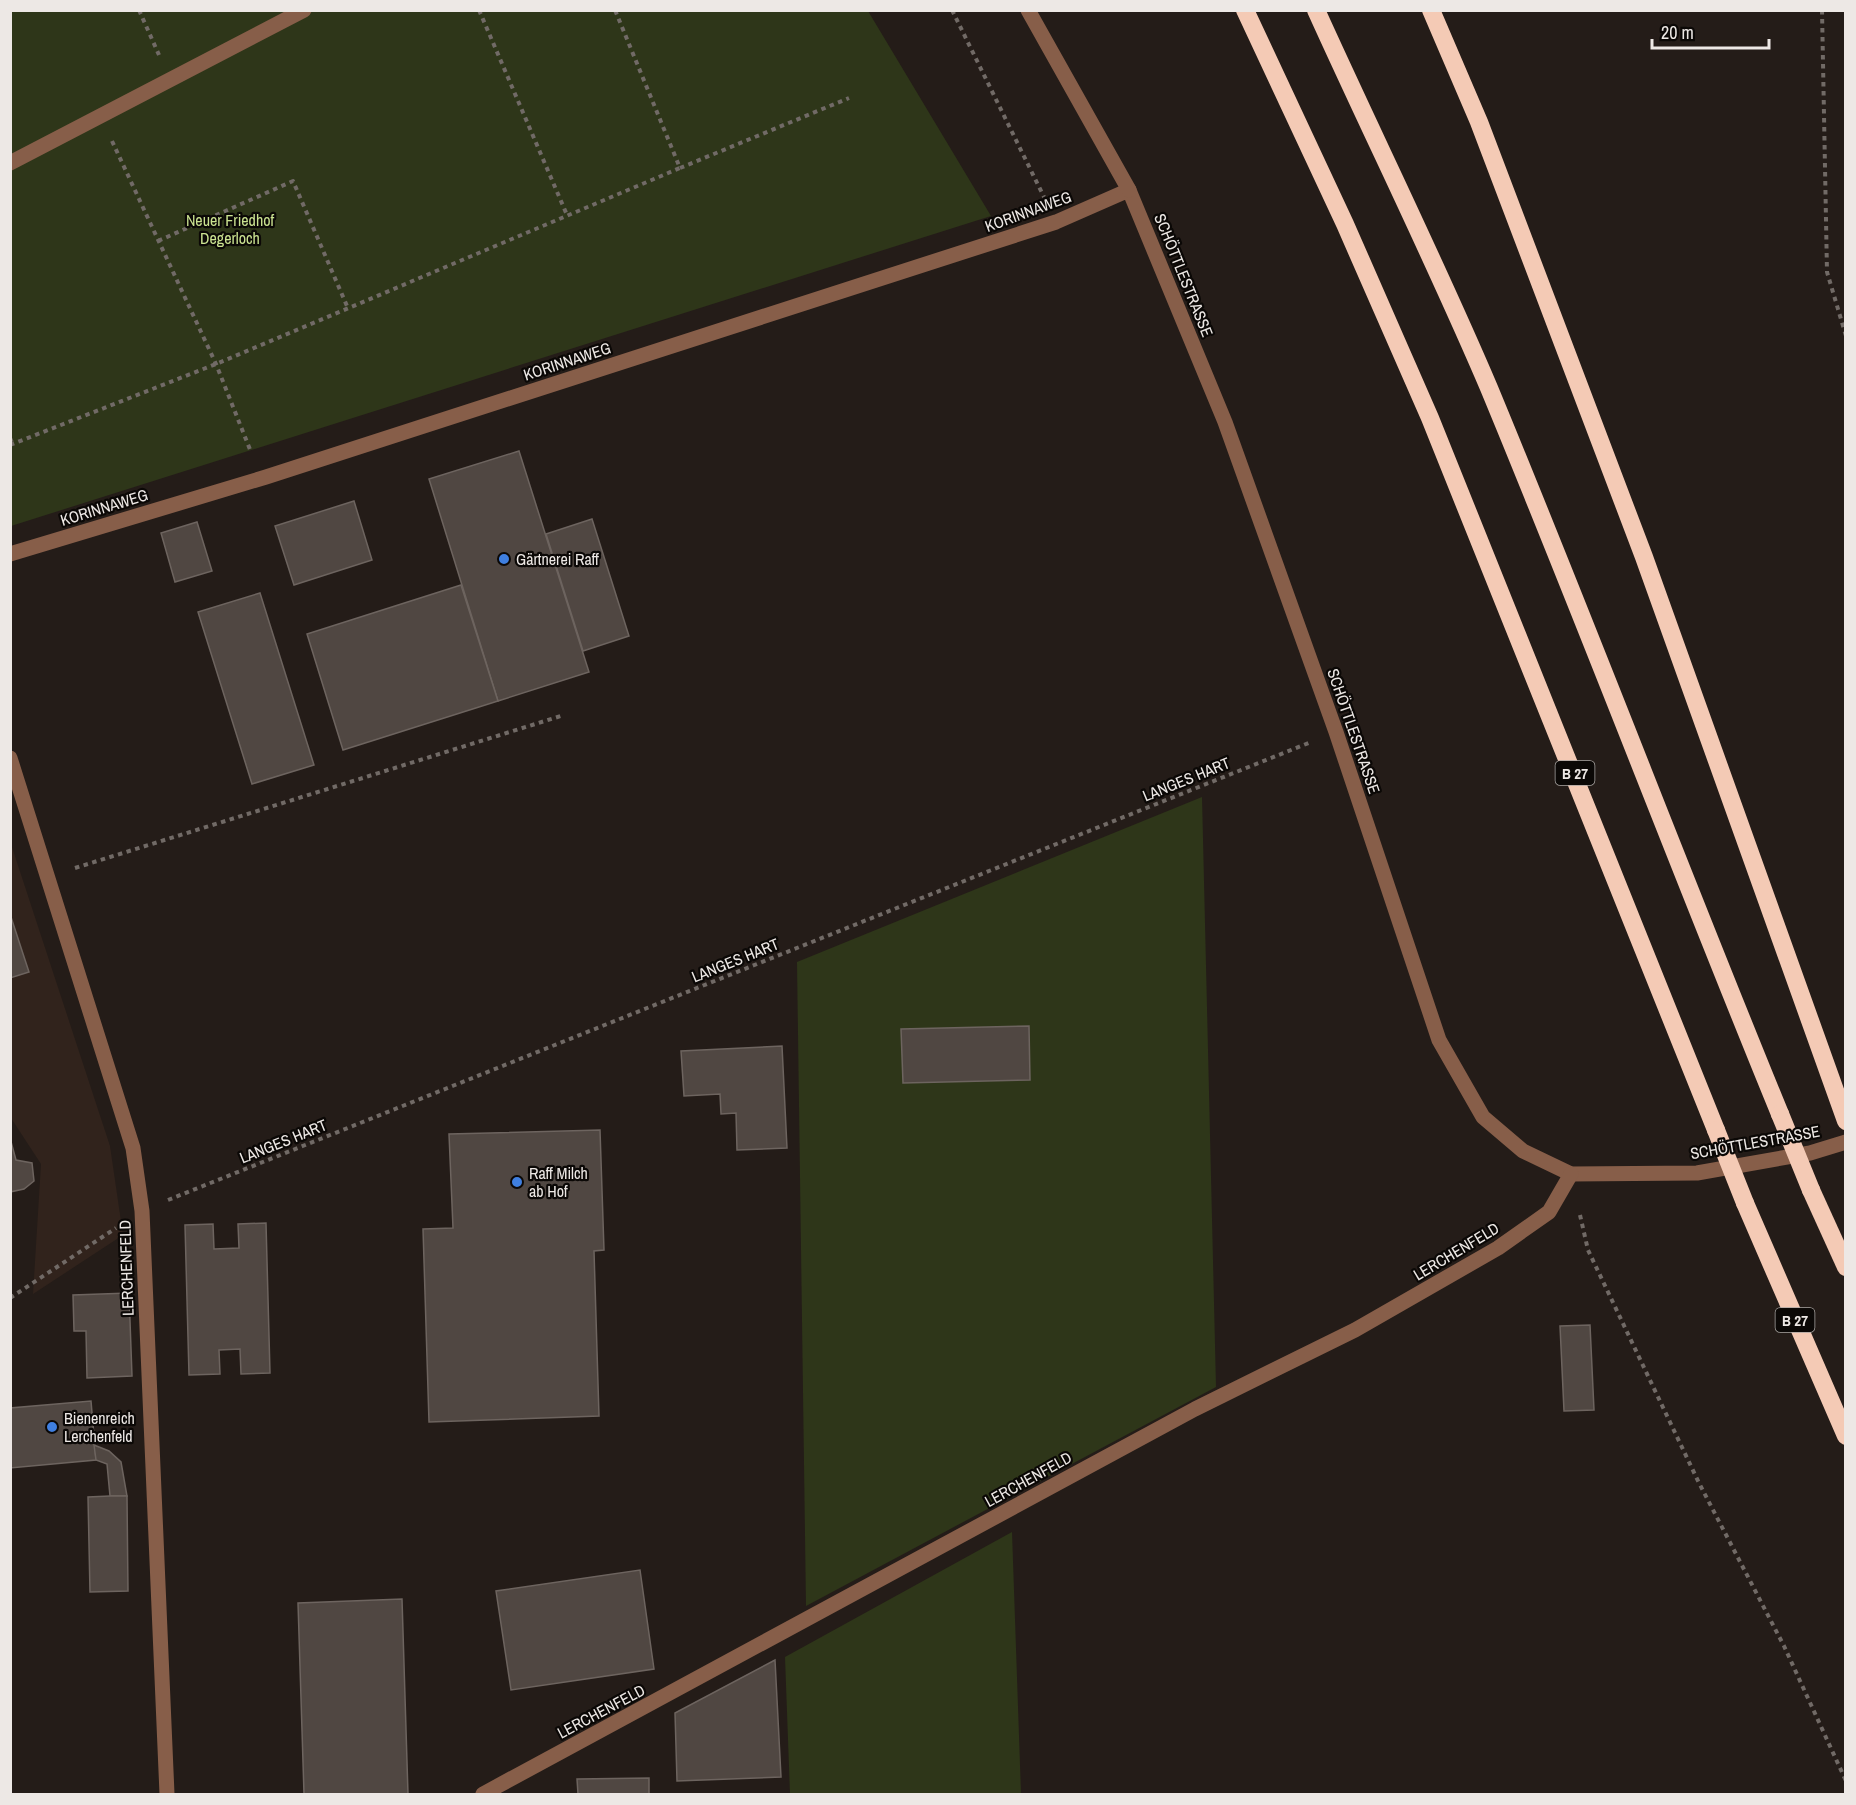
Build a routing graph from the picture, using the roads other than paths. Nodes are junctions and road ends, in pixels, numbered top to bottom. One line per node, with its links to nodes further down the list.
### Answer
1 (304, 10): 6 (street)
2 (1028, 10): 7 (street, SCHÖTTLESTRASSE)
3 (1245, 10): 14 (highway, B 27, bridge)
4 (1316, 10): 13 (highway, bridge)
5 (1431, 10): 10 (highway)
6 (10, 163)
7 (1129, 190): 8 (street, KORINNAWEG); 12 (street, SCHÖTTLESTRASSE)
8 (10, 554)
9 (10, 758): 15 (street, LERCHENFELD)
10 (1843, 1114)
11 (1845, 1142): 12 (street, SCHÖTTLESTRASSE)
12 (1571, 1174): 16 (street, LERCHENFELD)
13 (1845, 1267)
14 (1845, 1436)
15 (167, 1794)
16 (483, 1794)

